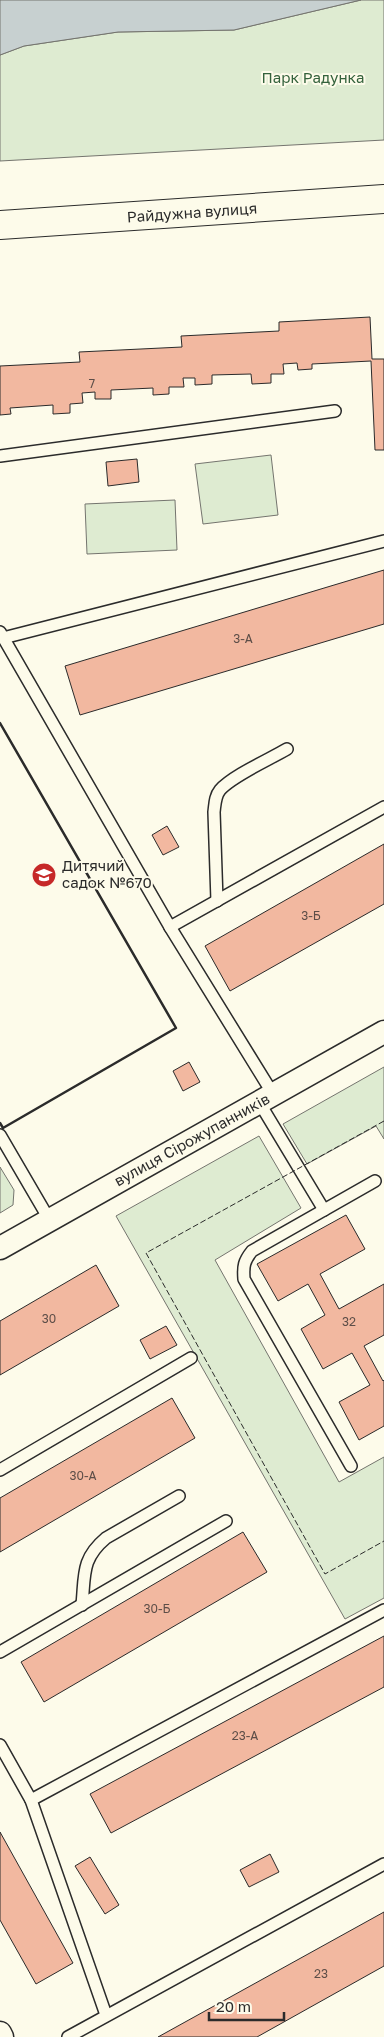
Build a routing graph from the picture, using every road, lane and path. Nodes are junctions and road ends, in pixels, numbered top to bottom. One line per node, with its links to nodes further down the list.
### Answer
1 (384, 199): 2 (street, Райдужна вулиця)
2 (0, 225)
3 (335, 411): 4 (lane)
4 (0, 456)
5 (384, 541): 6 (lane)
6 (2, 635): 10 (lane)
7 (287, 750): 9 (lane)
8 (384, 807): 9 (lane)
9 (217, 901): 10 (lane)
10 (170, 927): 12 (lane)
11 (384, 1032): 12 (street, вулиця Сірожупанників)
12 (266, 1098): 15 (lane); 16 (street, вулиця Сірожупанників)
13 (0, 1135): 16 (lane)
14 (375, 1181): 15 (lane)
15 (324, 1210): 19 (lane)
16 (49, 1219): 17 (street, вулиця Сірожупанників)
17 (0, 1248)
18 (191, 1358): 20 (lane)
19 (351, 1466)
20 (0, 1470)
21 (179, 1496): 23 (lane)
22 (226, 1522): 23 (lane)
23 (82, 1605): 25 (lane)
24 (384, 1610): 27 (lane)
25 (0, 1652)
26 (0, 1745): 27 (lane)
27 (31, 1800): 29 (lane)
28 (384, 1864): 29 (lane)
29 (106, 2015): 32 (lane)
30 (0, 2033): 31 (street)
31 (2, 2037)
32 (68, 2037)

